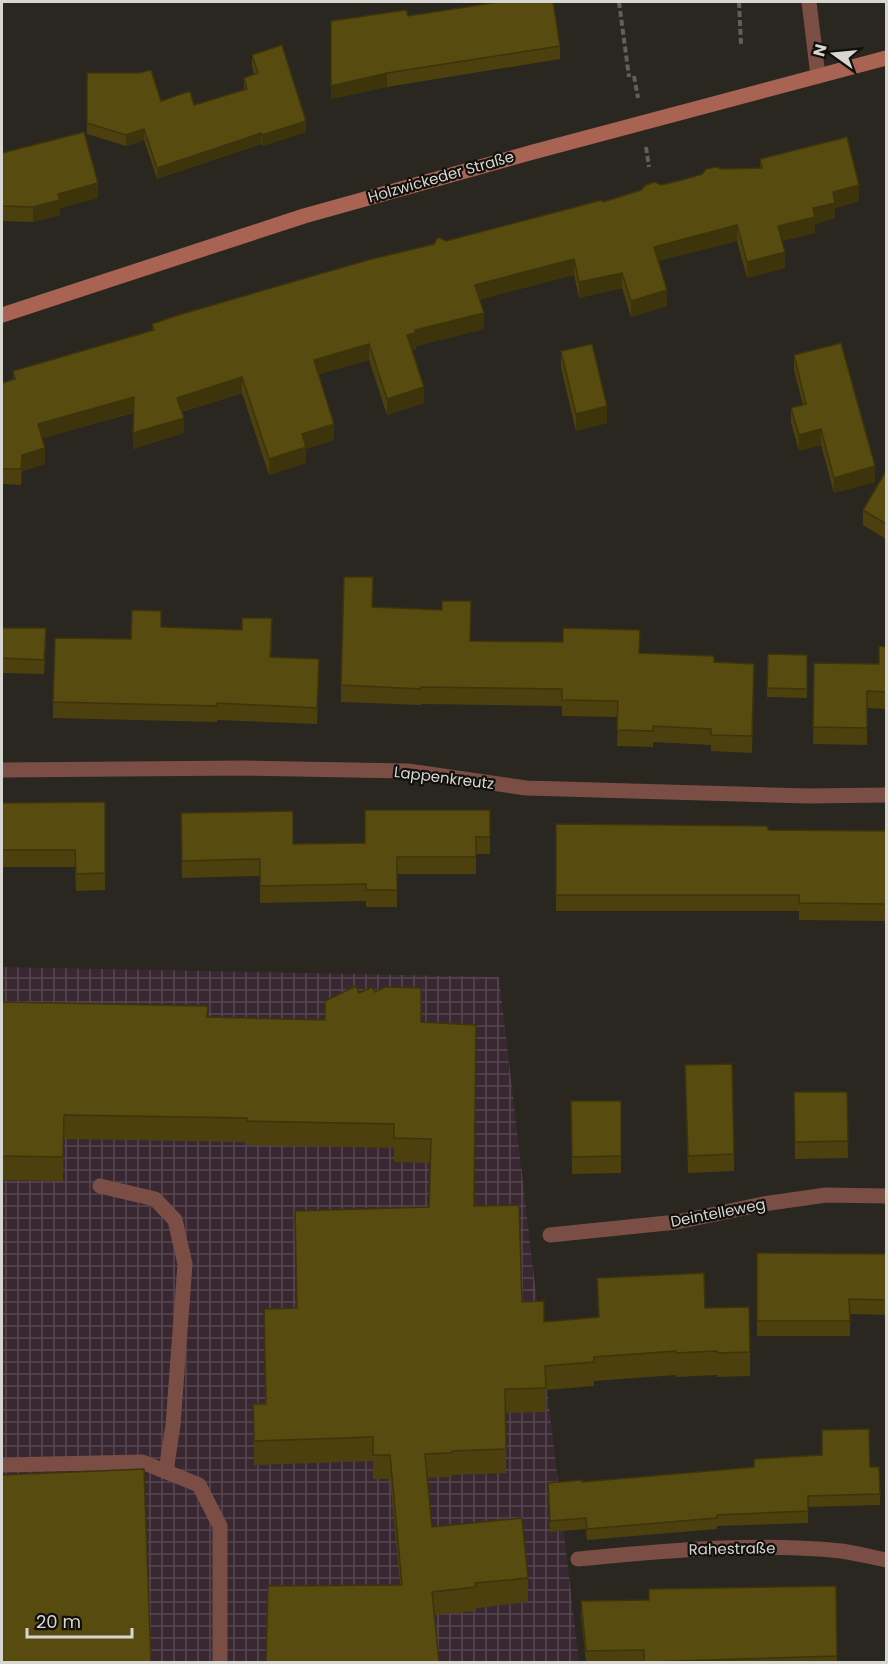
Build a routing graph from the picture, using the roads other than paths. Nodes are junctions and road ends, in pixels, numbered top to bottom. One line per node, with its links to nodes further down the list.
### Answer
1 (809, 2): 3 (street)
2 (886, 58): 3 (main road, Holzwickeder Straße)
3 (818, 76): 4 (main road, Holzwickeder Straße)
4 (2, 315)
5 (2, 770): 6 (street, Lappenkreutz)
6 (886, 795)
7 (100, 1186): 11 (street)
8 (886, 1196): 9 (street, Deintelleweg)
9 (550, 1236)
10 (2, 1465): 11 (street)
11 (166, 1471): 14 (street)
12 (578, 1559): 13 (street, Rahestraße)
13 (886, 1560)
14 (220, 1662)

